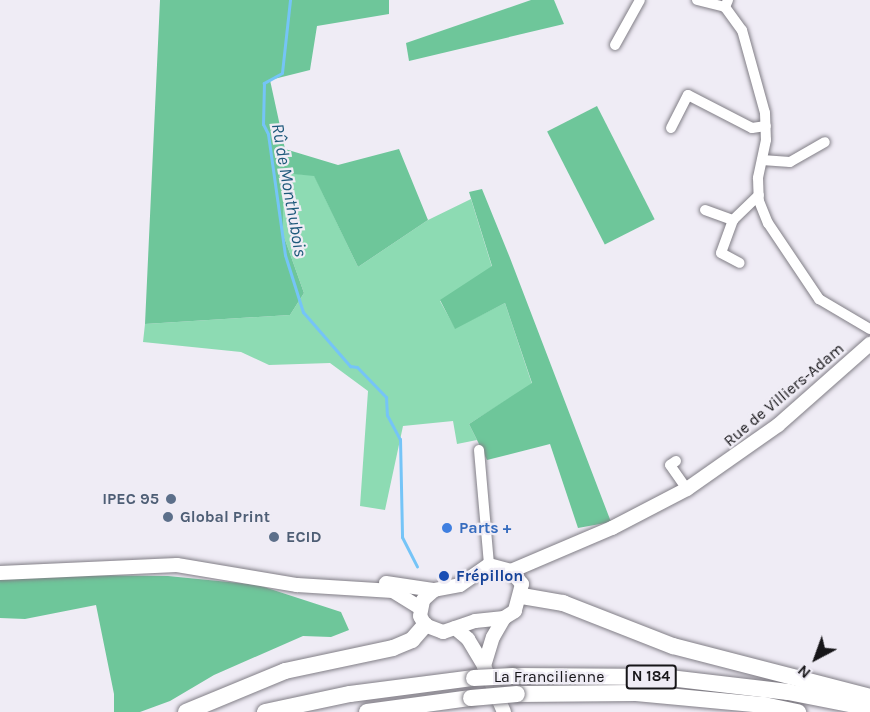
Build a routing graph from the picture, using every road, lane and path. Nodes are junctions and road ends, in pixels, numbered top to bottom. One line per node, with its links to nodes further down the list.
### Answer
1 (640, 0): 4 (street)
2 (697, 0): 3 (street)
3 (726, 4): 5 (street)
4 (615, 45)
5 (766, 126): 6 (street); 8 (street)
6 (671, 128)
7 (825, 141): 8 (street)
8 (762, 160): 9 (street)
9 (759, 195): 11 (street); 13 (street)
10 (705, 210): 11 (street)
11 (733, 220): 12 (street)
12 (740, 263)
13 (870, 329)
14 (870, 344): 17 (street, Rue de Villiers-Adam)
15 (479, 450): 19 (street)
16 (676, 461): 17 (street)
17 (687, 489): 18 (street, Rue de Villiers-Adam)
18 (533, 564): 20 (street, Rue de Villiers-Adam); 24 (street)
19 (489, 565): 20 (street); 23 (street)
20 (512, 571): 24 (street)
21 (0, 573): 22 (street)
22 (359, 587): 23 (street); 25 (street)
23 (434, 590): 25 (street)
24 (522, 590): 26 (street); 30 (highway)
25 (419, 607): 27 (street)
26 (504, 618): 28 (street); 29 (street)
27 (425, 626): 28 (street); 32 (highway)
28 (455, 628): 29 (street)
29 (479, 672): 31 (highway, La Francilienne / N 184, bridge); 33 (highway, La Francilienne / N 184); 35 (street)
30 (870, 697)
31 (870, 708)
32 (186, 712)
33 (265, 712)
34 (366, 712): 36 (highway, La Francilienne / N 184, bridge)
35 (504, 712)
36 (798, 712)

